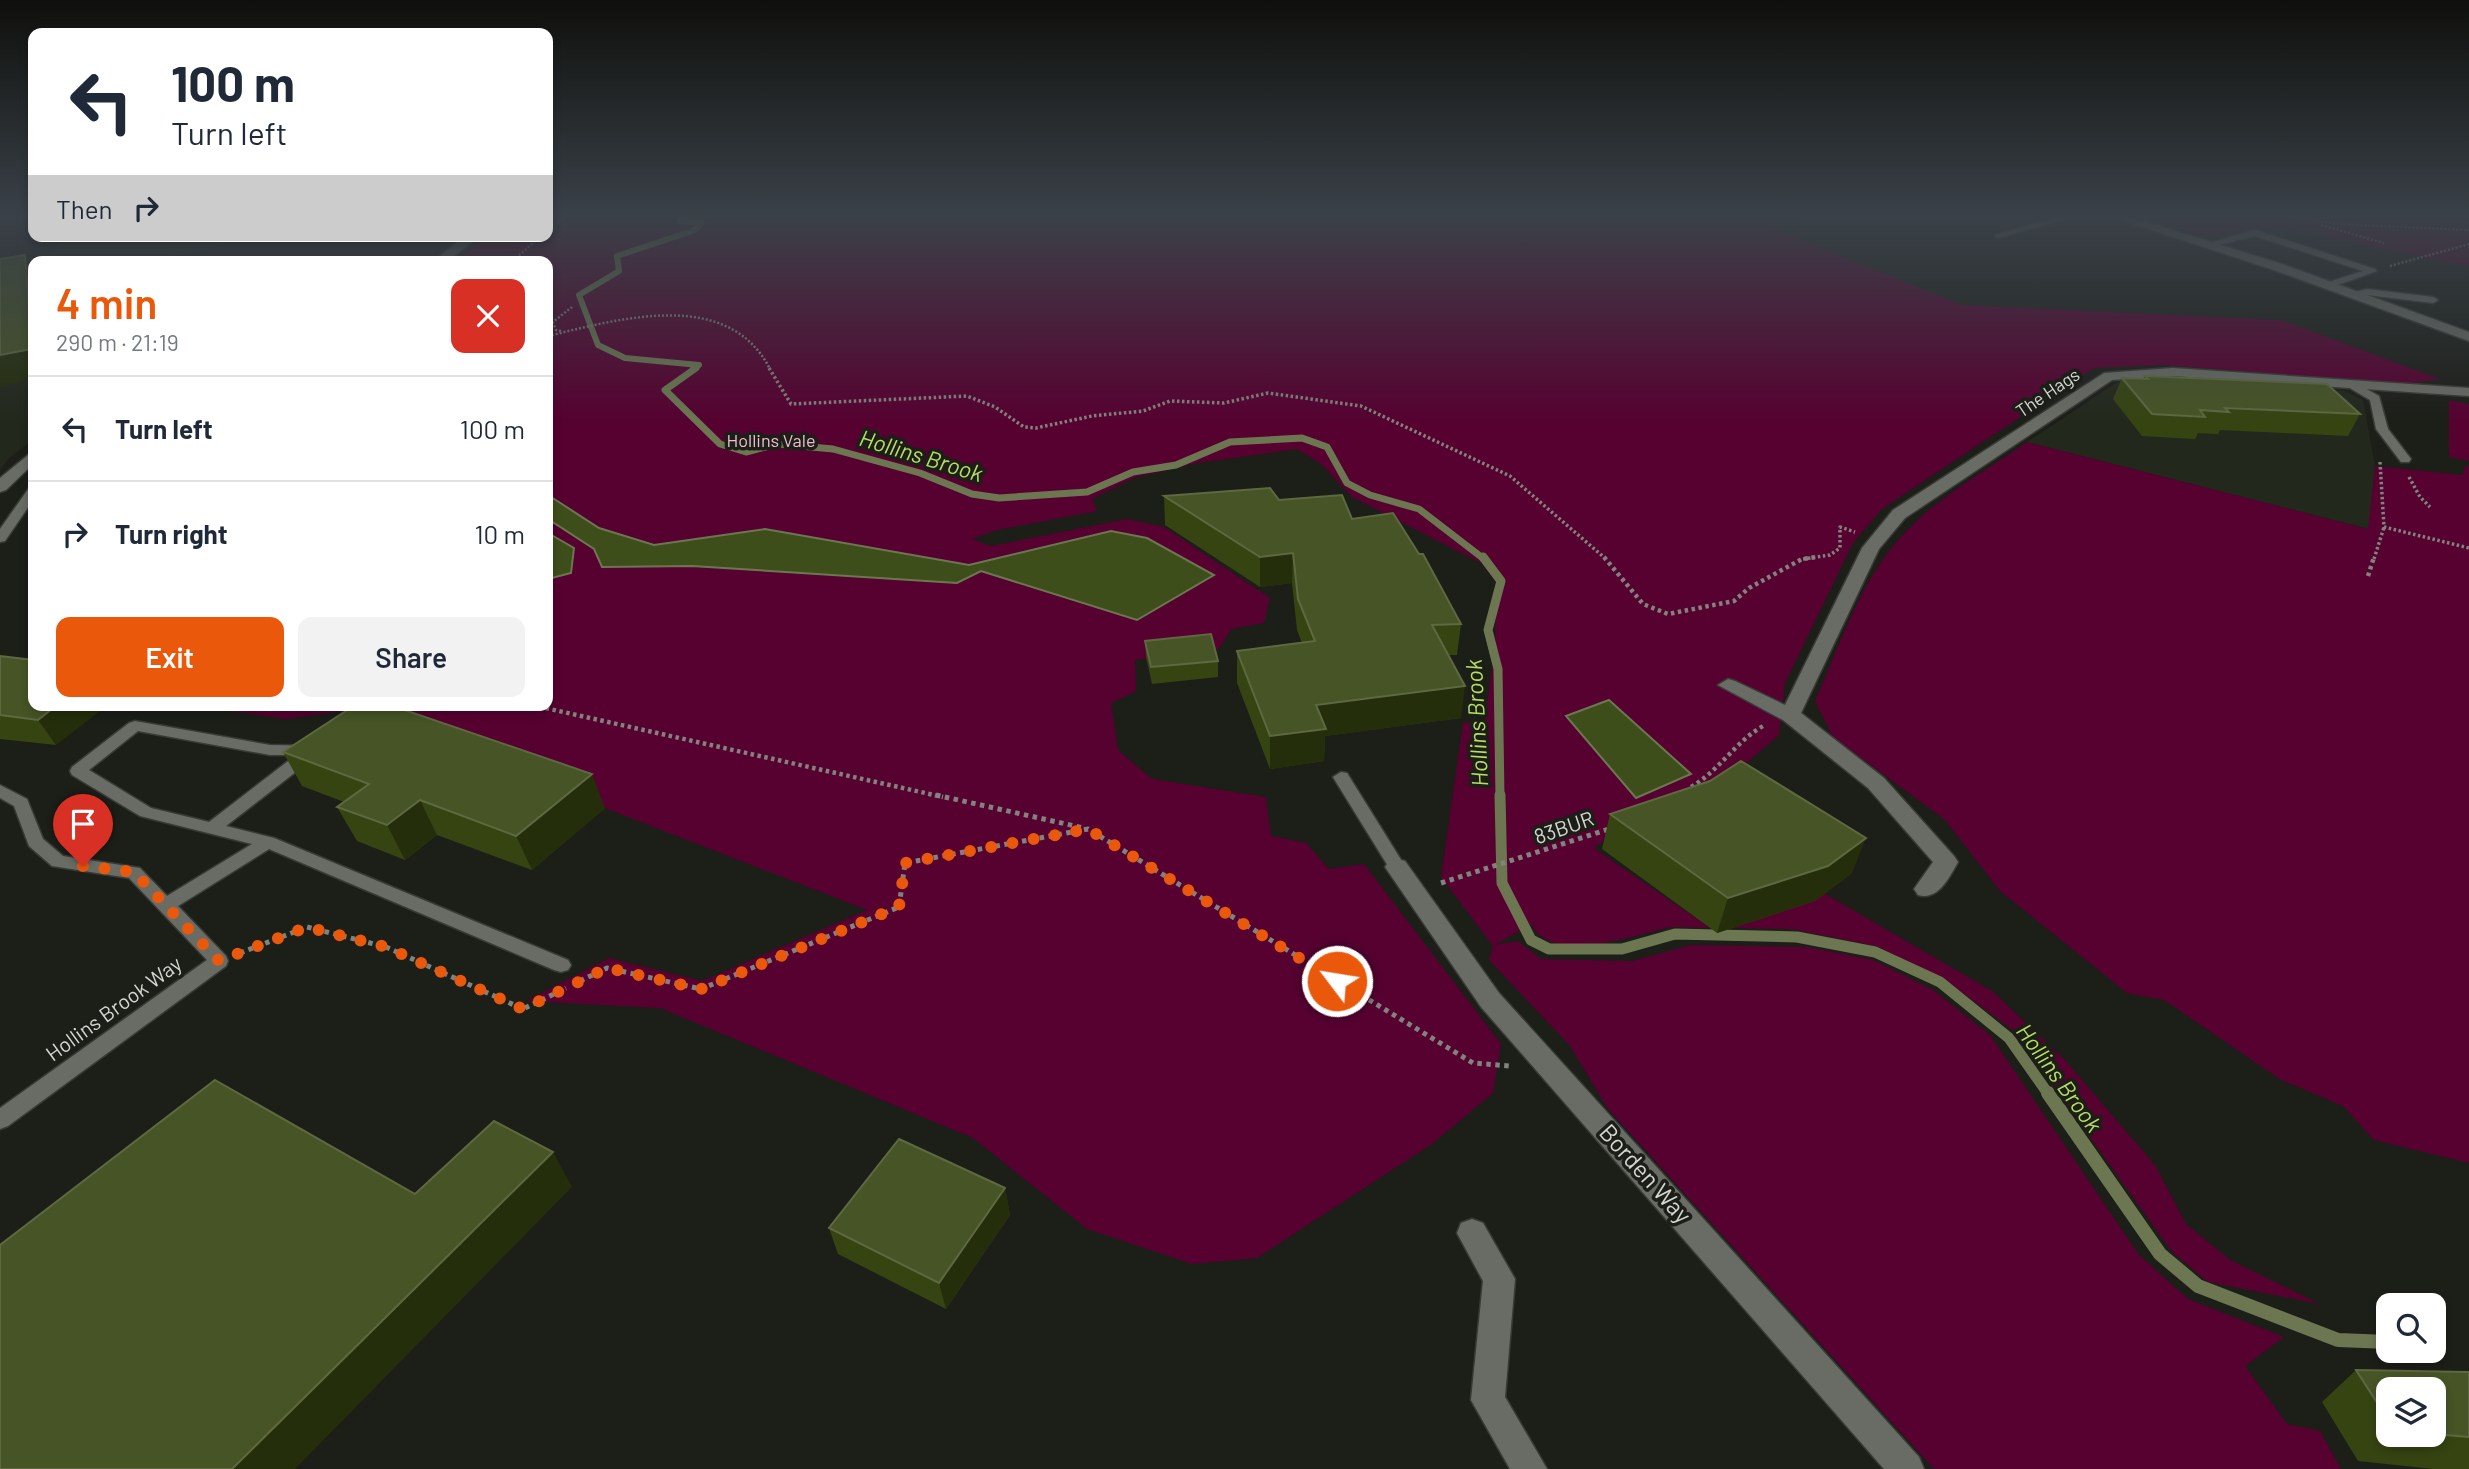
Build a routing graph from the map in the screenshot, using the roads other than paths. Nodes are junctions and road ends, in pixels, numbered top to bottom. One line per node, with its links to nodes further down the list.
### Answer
1 (2330, 286): 2 (street)
2 (2352, 294): 3 (lane); 4 (street)
3 (2433, 300)
4 (2469, 337)
5 (2352, 384): 6 (street, The Hags); 8 (lane); 13 (street, The Hags)
6 (2469, 392)
7 (28, 461): 9 (street)
8 (2404, 466)
9 (0, 487)
10 (28, 498): 11 (lane)
11 (0, 538)
12 (1728, 685): 13 (street)
13 (1790, 715): 19 (street)
14 (1340, 777): 18 (lane)
15 (0, 790): 20 (lane, Hollins Brook Way)
16 (212, 828): 16 (lane); 17 (lane)
17 (268, 842): 20 (lane); 21 (lane)
18 (1396, 867): 25 (street, Borden Way)
19 (1926, 889)
20 (166, 905): 22 (lane, Hollins Brook Way)
21 (561, 965)
22 (0, 1120)
23 (1472, 1233): 24 (street)
24 (1530, 1469)
25 (1907, 1469)

